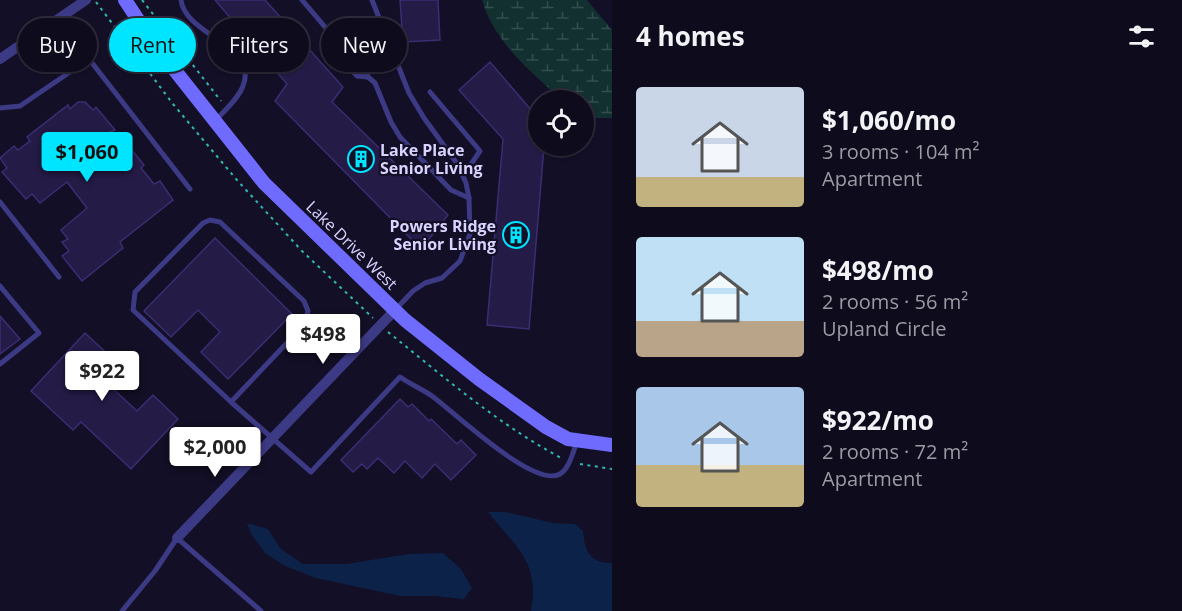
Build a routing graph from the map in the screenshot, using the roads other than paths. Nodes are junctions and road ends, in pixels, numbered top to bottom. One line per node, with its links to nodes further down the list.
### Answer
1 (86, 0): 7 (street)
2 (125, 0): 13 (street, Lake Drive West)
3 (181, 0): 13 (lane)
4 (302, 0): 6 (lane)
5 (372, 0): 14 (lane)
6 (321, 22)
7 (0, 59)
8 (353, 72): 10 (lane)
9 (368, 72): 10 (lane)
10 (368, 77): 16 (lane)
11 (430, 92): 14 (lane)
12 (0, 108): 15 (lane)
13 (215, 121): 20 (street, Lake Drive West)
14 (463, 176): 16 (lane)
15 (190, 189)
16 (469, 198): 20 (lane)
17 (0, 202): 18 (lane)
18 (59, 277)
19 (0, 286): 21 (lane)
20 (395, 310): 23 (street); 24 (street, Lake Drive West)
21 (0, 364)
22 (231, 402): 22 (lane); 23 (lane)
23 (272, 439): 24 (lane); 26 (street)
24 (578, 441): 25 (street, Lake Drive West)
25 (612, 445)
26 (177, 538): 27 (lane); 28 (lane)
27 (122, 611)
28 (261, 611)

